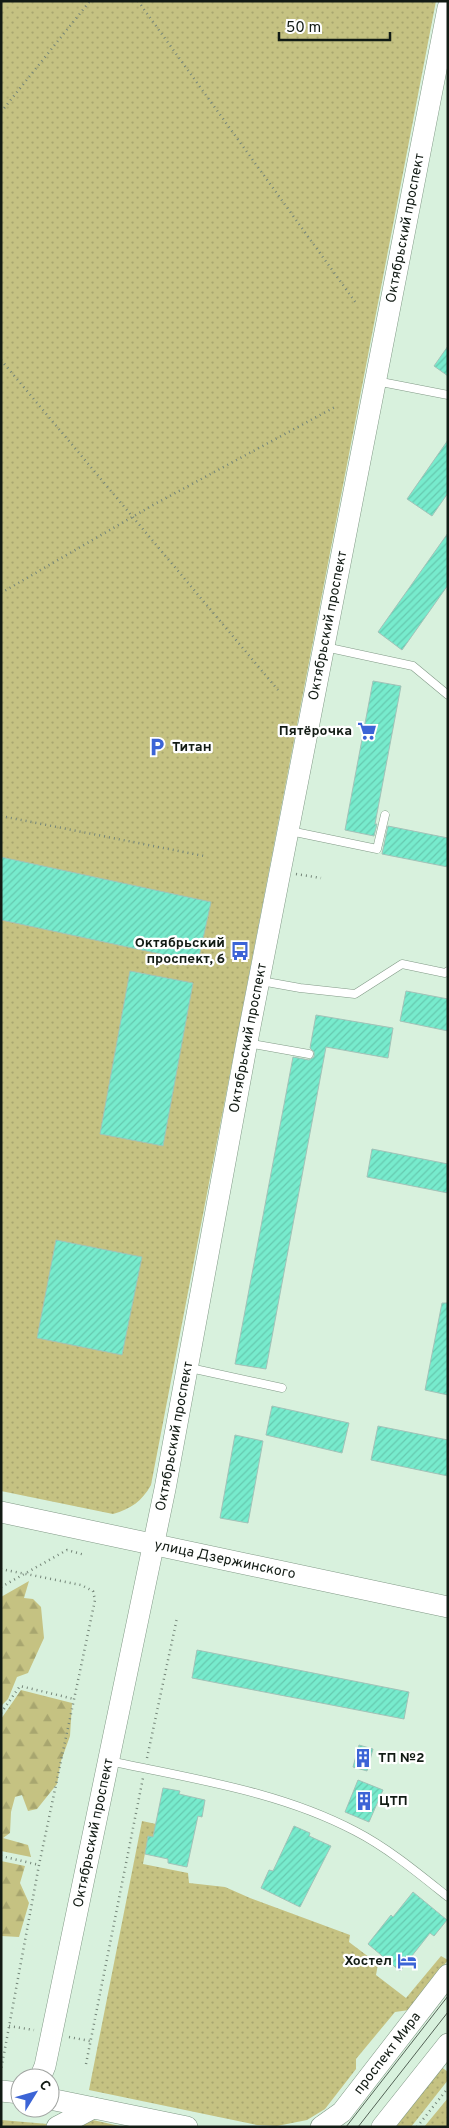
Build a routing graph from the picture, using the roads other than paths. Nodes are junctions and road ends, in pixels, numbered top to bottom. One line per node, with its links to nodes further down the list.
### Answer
1 (448, 8): 2 (street, Октябрьский проспект)
2 (375, 381): 3 (lane); 4 (street, Октябрьский проспект)
3 (448, 395)
4 (324, 647): 5 (lane); 7 (street, Октябрьский проспект)
5 (448, 695)
6 (385, 814): 7 (lane)
7 (288, 830): 9 (street, Октябрьский проспект)
8 (448, 971): 9 (lane)
9 (259, 980): 10 (street, Октябрьский проспект)
10 (246, 1042): 11 (lane); 12 (street, Октябрьский проспект)
11 (309, 1054)
12 (188, 1368): 13 (lane); 15 (street, Октябрьский проспект)
13 (282, 1388)
14 (1, 1512): 15 (street, улица Дзержинского)
15 (154, 1544): 16 (street, улица Дзержинского); 17 (street, Октябрьский проспект)
16 (448, 1607)
17 (108, 1761): 18 (lane); 21 (street, Октябрьский проспект)
18 (448, 1897)
19 (448, 1975): 26 (street, проспект Мира)
20 (445, 2052): 27 (street)
21 (51, 2068)
22 (60, 2090): 23 (street)
23 (93, 2108): 24 (street); 25 (street)
24 (57, 2127)
25 (187, 2127)
26 (321, 2127)
27 (382, 2127)

